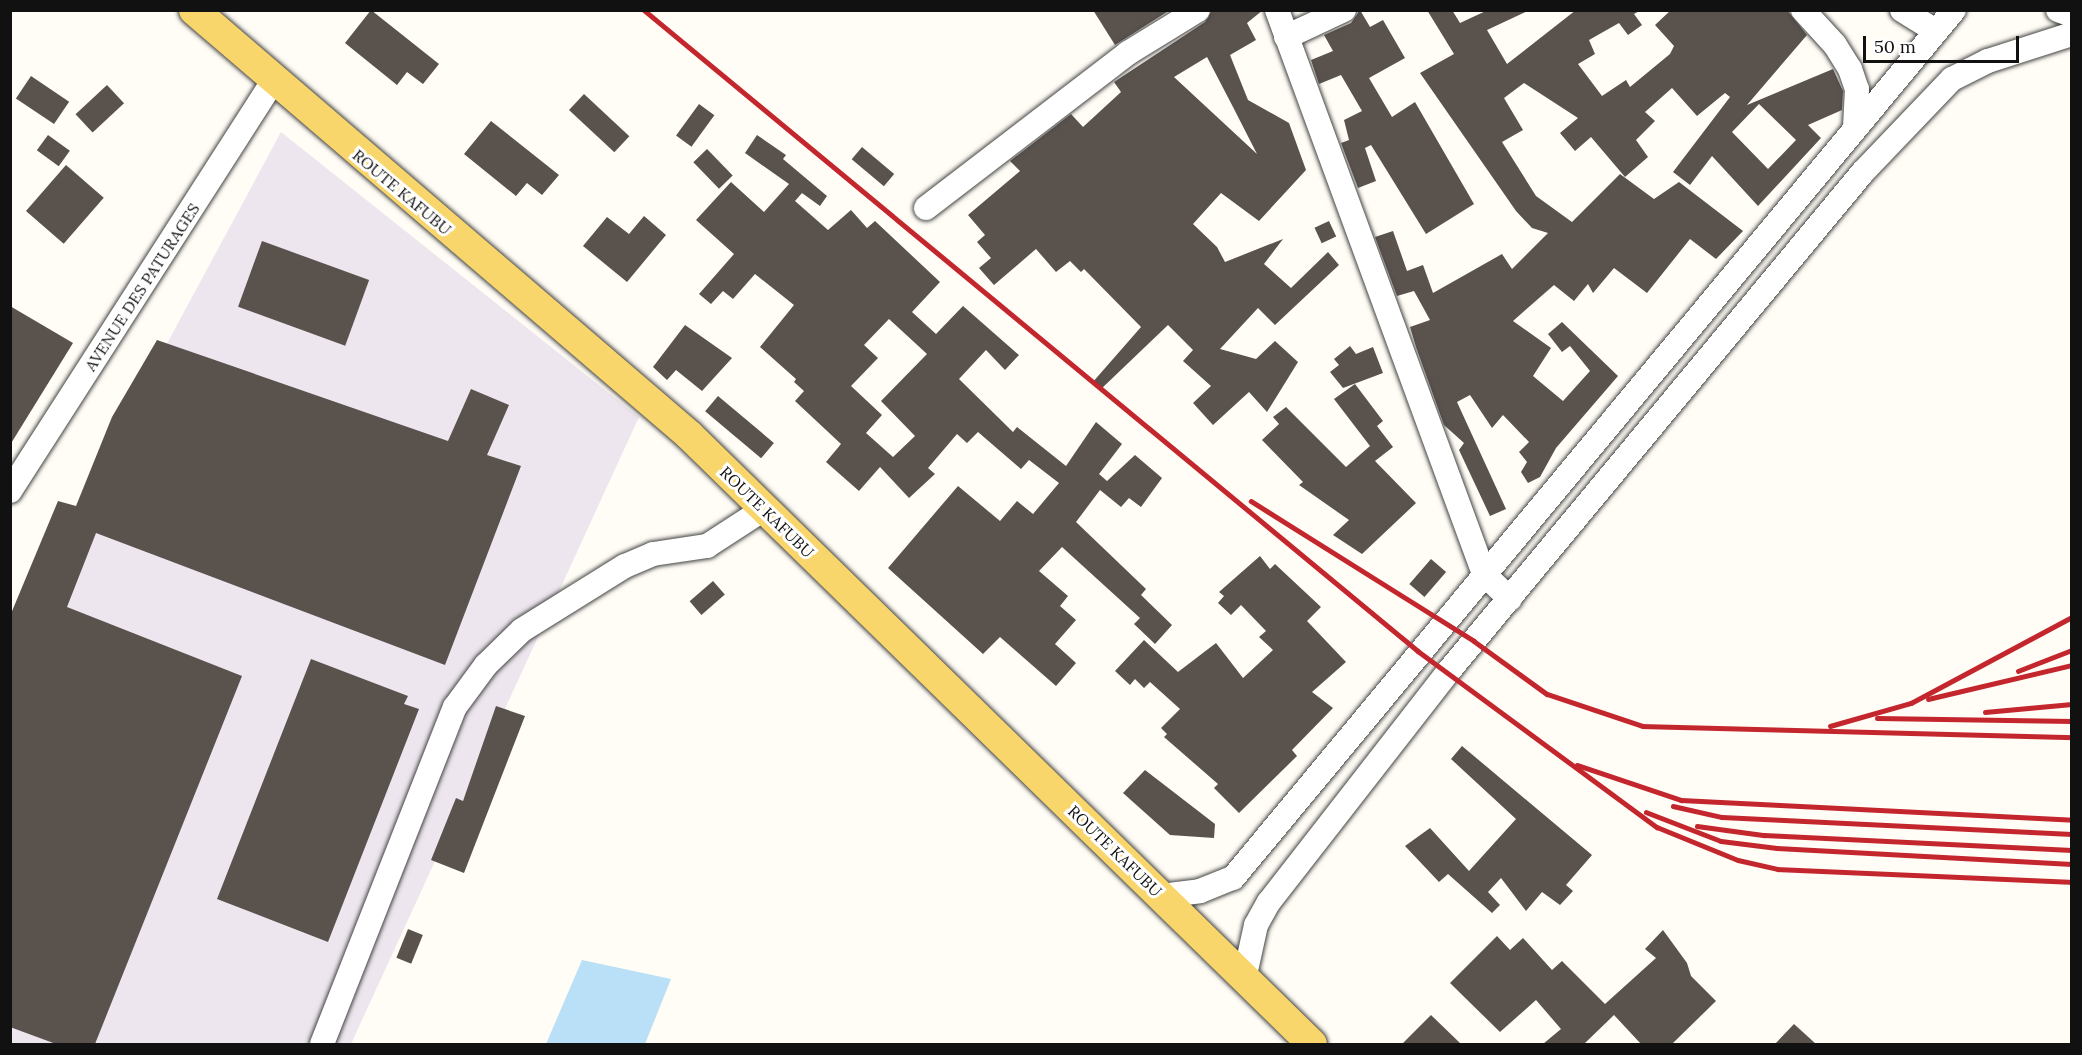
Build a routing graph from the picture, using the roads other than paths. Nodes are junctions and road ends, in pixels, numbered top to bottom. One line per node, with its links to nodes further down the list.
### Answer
1 (194, 10): 13 (main road, ROUTE KAFUBU)
2 (1198, 10): 15 (street)
3 (1277, 10): 12 (street)
4 (1344, 10): 12 (street)
5 (1803, 10): 14 (street)
6 (1902, 10): 10 (street)
7 (1954, 10): 10 (street)
8 (2058, 10): 9 (street)
9 (2072, 15)
10 (1936, 31): 14 (street)
11 (2072, 34): 19 (street)
12 (1286, 37): 18 (street)
13 (273, 82): 16 (street, AVENUE DES PATURAGES); 17 (main road, ROUTE KAFUBU)
14 (1855, 126): 18 (street)
15 (926, 208)
16 (10, 491)
17 (764, 509): 20 (main road, ROUTE KAFUBU); 22 (street)
18 (1484, 574): 19 (street); 20 (street)
19 (1510, 599): 21 (street)
20 (1161, 896): 21 (main road, ROUTE KAFUBU)
21 (1245, 975): 23 (main road, ROUTE KAFUBU)
22 (322, 1044)
23 (1312, 1044)

